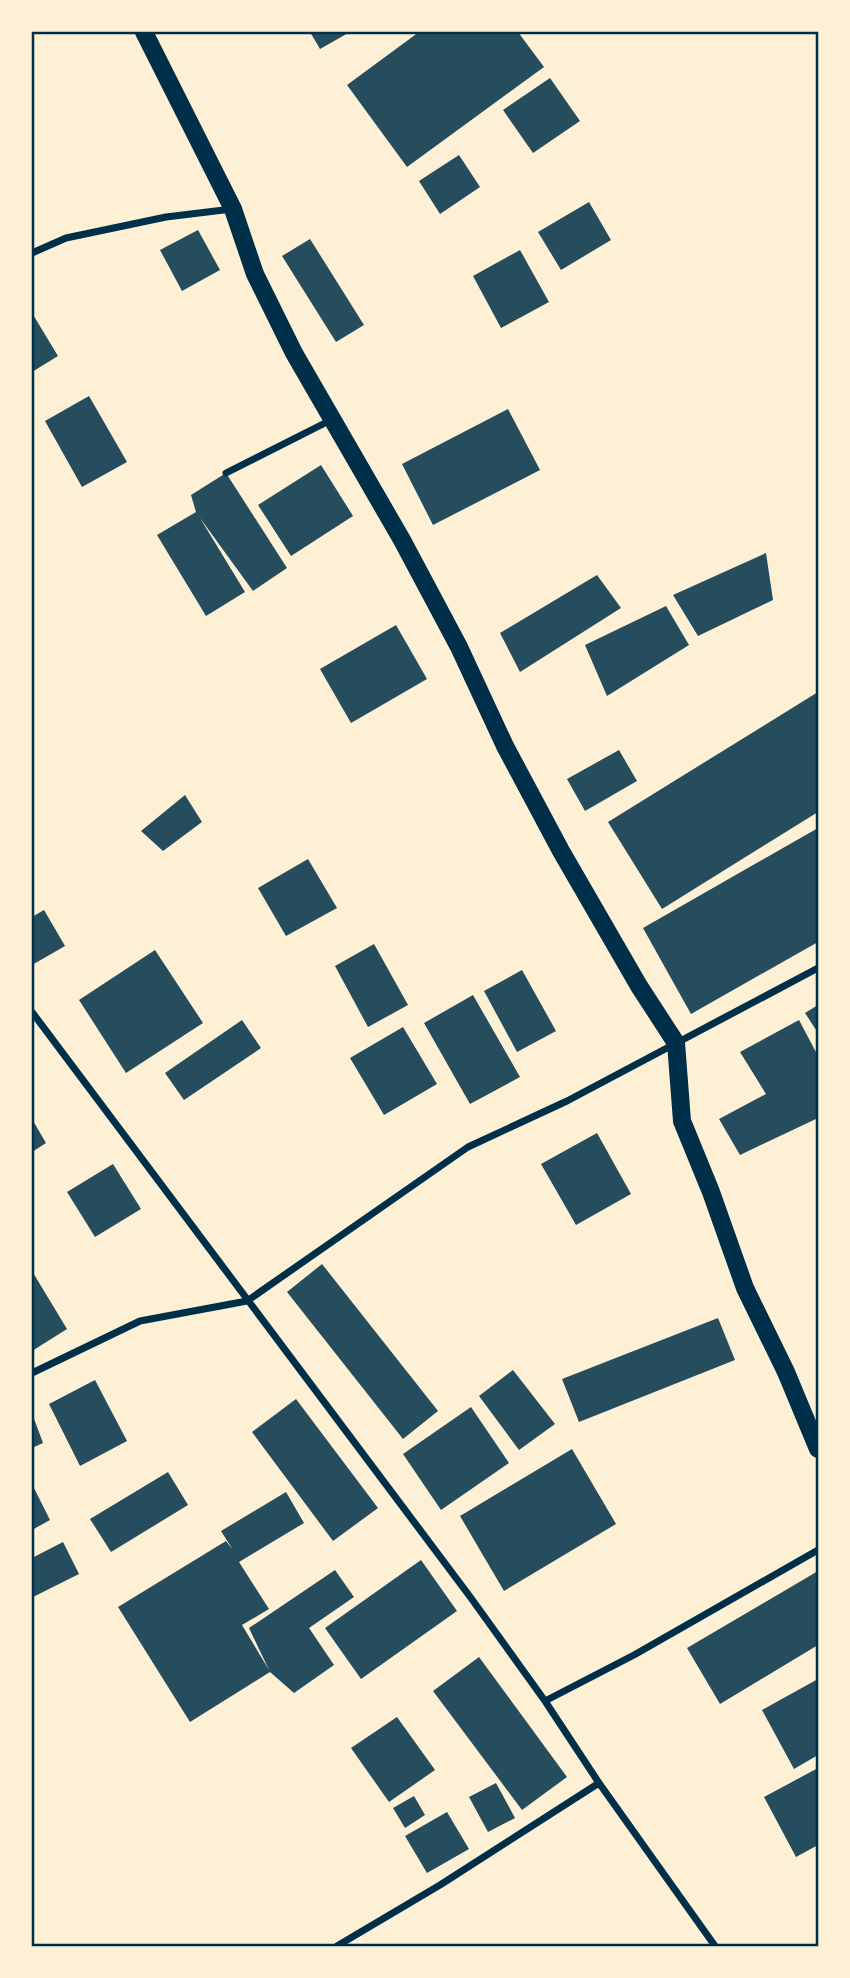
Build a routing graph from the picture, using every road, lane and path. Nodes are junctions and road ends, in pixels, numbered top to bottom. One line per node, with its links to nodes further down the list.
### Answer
1 (144, 32): 2 (main road)
2 (233, 209): 3 (street); 4 (main road)
3 (32, 253)
4 (331, 420): 5 (street); 8 (main road)
5 (226, 473)
6 (818, 968): 8 (street)
7 (32, 1012): 9 (street)
8 (676, 1044): 9 (street); 11 (main road)
9 (247, 1301): 10 (street); 13 (street)
10 (32, 1373)
11 (818, 1449)
12 (818, 1550): 13 (street)
13 (545, 1701): 14 (street)
14 (599, 1783): 15 (street); 16 (street)
15 (337, 1947)
16 (715, 1947)

